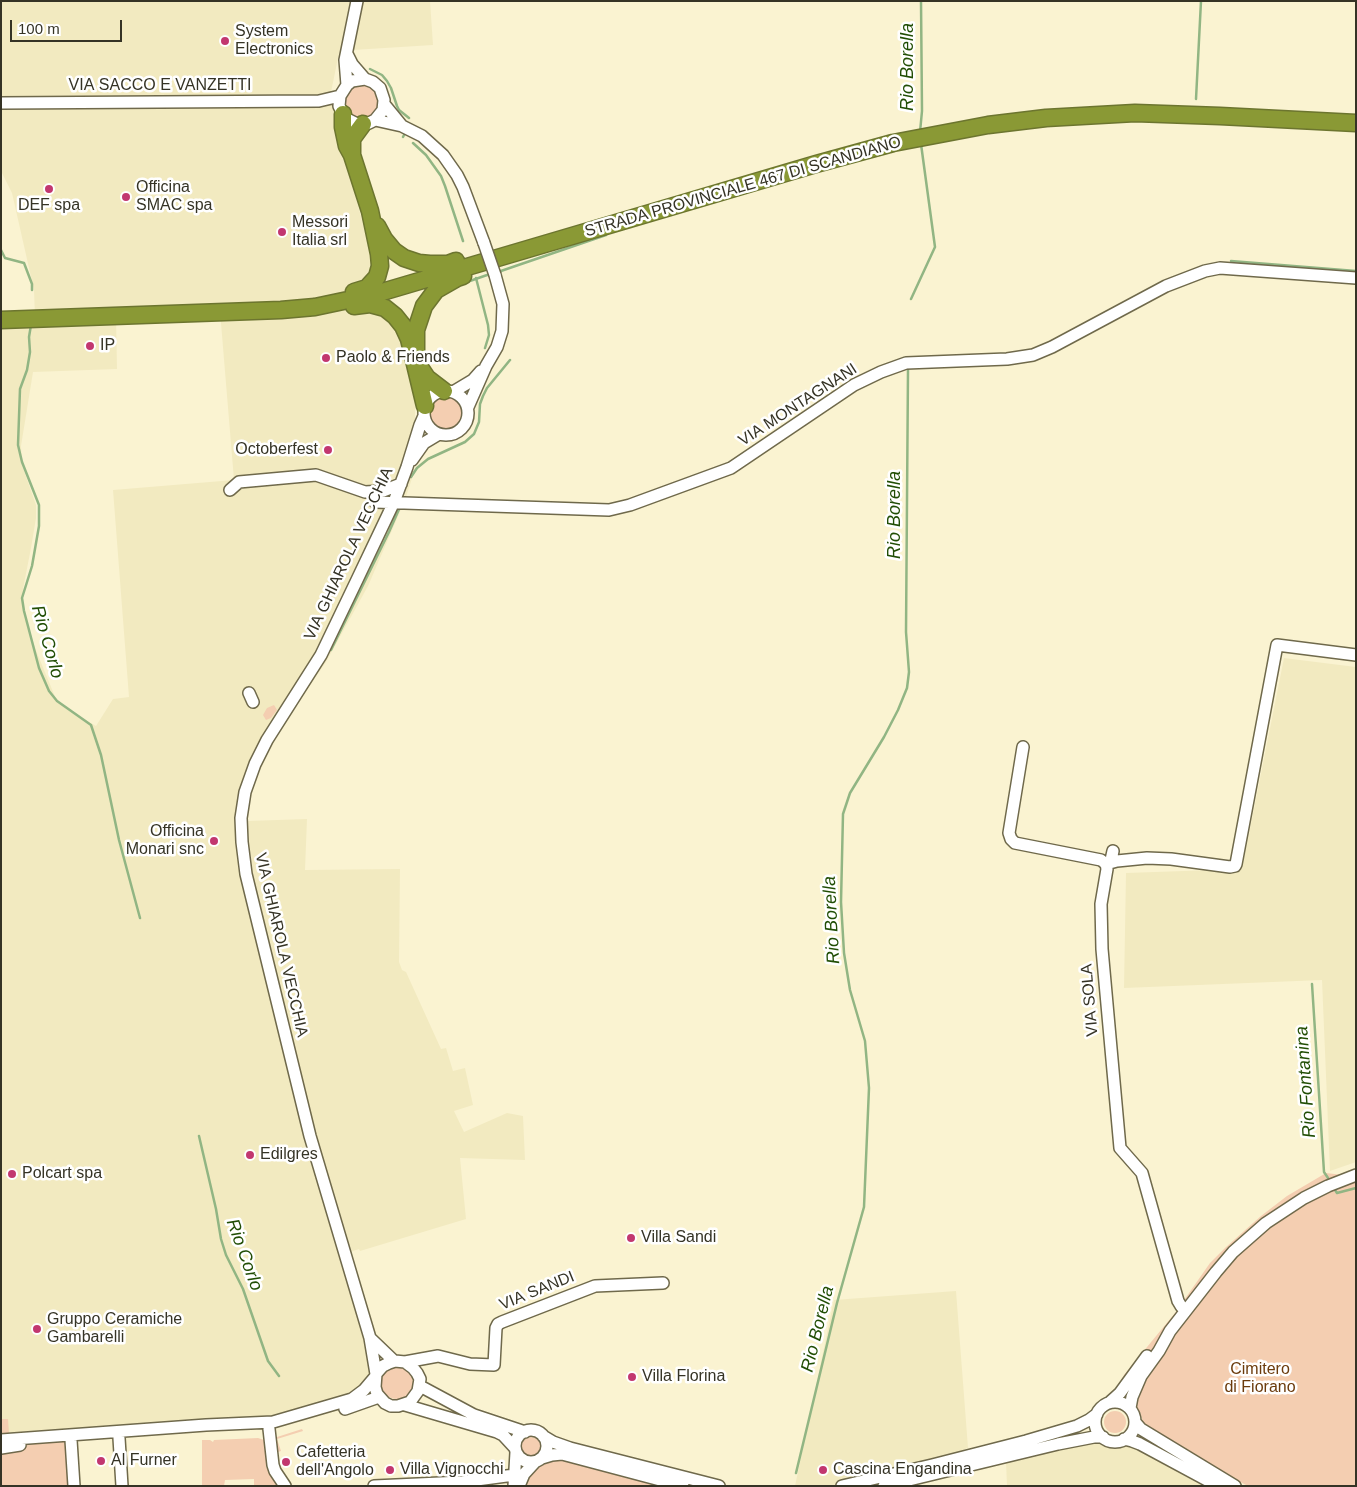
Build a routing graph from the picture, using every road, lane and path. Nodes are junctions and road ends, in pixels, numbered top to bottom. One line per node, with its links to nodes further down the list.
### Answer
1 (357, 1): 2 (street)
2 (347, 54): 3 (street, VIA GHIAROLA VECCHIA); 4 (street)
3 (365, 79): 4 (street); 8 (street, VIA GHIAROLA VECCHIA)
4 (347, 85): 5 (street)
5 (340, 96): 6 (street, VIA SACCO E VANZETTI); 9 (street)
6 (319, 101): 7 (street, VIA SACCO E VANZETTI); 9 (street, VIA SACCO E VANZETTI)
7 (1, 103)
8 (384, 104): 10 (street); 12 (street, VIA GHIAROLA VECCHIA)
9 (342, 112): 10 (street, VIA GHIAROLA VECCHIA); 13 (highway)
10 (369, 122): 12 (street, VIA GHIAROLA VECCHIA); 13 (highway)
11 (1356, 123): 15 (highway, STRADA PROVINCIALE 467 DI SCANDIANO)
12 (402, 126): 20 (street, VIA GHIAROLA VECCHIA, bridge)
13 (352, 155): 14 (highway)
14 (370, 211): 15 (highway); 17 (highway)
15 (574, 235): 17 (highway, STRADA PROVINCIALE 467 DI SCANDIANO); 21 (highway)
16 (1356, 278): 31 (street, VIA MONTAGNANI)
17 (260, 308): 18 (highway, STRADA PROVINCIALE 467 DI SCANDIANO); 19 (highway, STRADA PROVINCIALE 467 DI SCANDIANO); 23 (highway)
18 (1, 311)
19 (1, 320)
20 (486, 366): 21 (street, VIA GHIAROLA VECCHIA); 22 (street, VIA GHIAROLA VECCHIA)
21 (448, 392): 22 (street); 23 (street, VIA GHIAROLA VECCHIA)
22 (468, 407): 24 (street, VIA GHIAROLA VECCHIA)
23 (425, 411): 24 (street); 25 (street, VIA GHIAROLA VECCHIA)
24 (439, 434): 25 (street, VIA GHIAROLA VECCHIA)
25 (407, 467): 26 (street, VIA GHIAROLA VECCHIA)
26 (402, 484): 28 (street); 31 (street, VIA GHIAROLA VECCHIA)
27 (230, 490): 29 (street)
28 (383, 491): 29 (street); 31 (street)
29 (365, 492): 30 (street)
30 (375, 502): 31 (street, VIA MONTAGNANI); 32 (street)
31 (394, 502): 32 (street, VIA GHIAROLA VECCHIA)
32 (377, 540): 41 (street, VIA GHIAROLA VECCHIA)
33 (1356, 656): 36 (street)
34 (1022, 747): 36 (street)
35 (1113, 851): 36 (street)
36 (1106, 864): 39 (street, VIA SOLA)
37 (1356, 1175): 39 (street)
38 (663, 1283): 42 (street, VIA SANDI)
39 (1185, 1310): 40 (street)
40 (1170, 1331): 48 (street); 50 (street)
41 (370, 1338): 43 (street, VIA GHIAROLA VECCHIA); 45 (street, VIA GHIAROLA VECCHIA)
42 (430, 1358): 43 (street, VIA SANDI); 44 (street)
43 (399, 1362): 44 (street); 45 (street)
44 (417, 1372): 46 (street)
45 (376, 1376): 47 (street); 59 (street)
46 (420, 1386): 49 (street); 54 (street)
47 (378, 1397): 49 (street); 53 (street)
48 (1110, 1402): 50 (street); 51 (street)
49 (405, 1405): 62 (street)
50 (1130, 1408): 52 (street)
51 (1097, 1414): 56 (street); 72 (street)
52 (1135, 1422): 58 (street); 75 (street)
53 (270, 1429): 57 (street); 67 (street)
54 (525, 1432): 55 (street); 62 (street)
55 (543, 1436): 63 (street); 71 (street)
56 (1103, 1437): 58 (street); 73 (street)
57 (120, 1438): 60 (street); 66 (street)
58 (1124, 1439): 74 (street)
59 (1, 1440)
60 (71, 1440): 61 (street); 65 (street)
61 (1, 1448)
62 (516, 1450): 63 (street); 64 (street)
63 (539, 1460): 69 (street); 70 (street)
64 (514, 1480): 68 (street)
65 (74, 1486)
66 (122, 1486)
67 (285, 1486)
68 (374, 1486)
69 (519, 1486)
70 (683, 1486)
71 (719, 1486)
72 (842, 1486)
73 (884, 1486)
74 (1218, 1486)
75 (1236, 1486)

